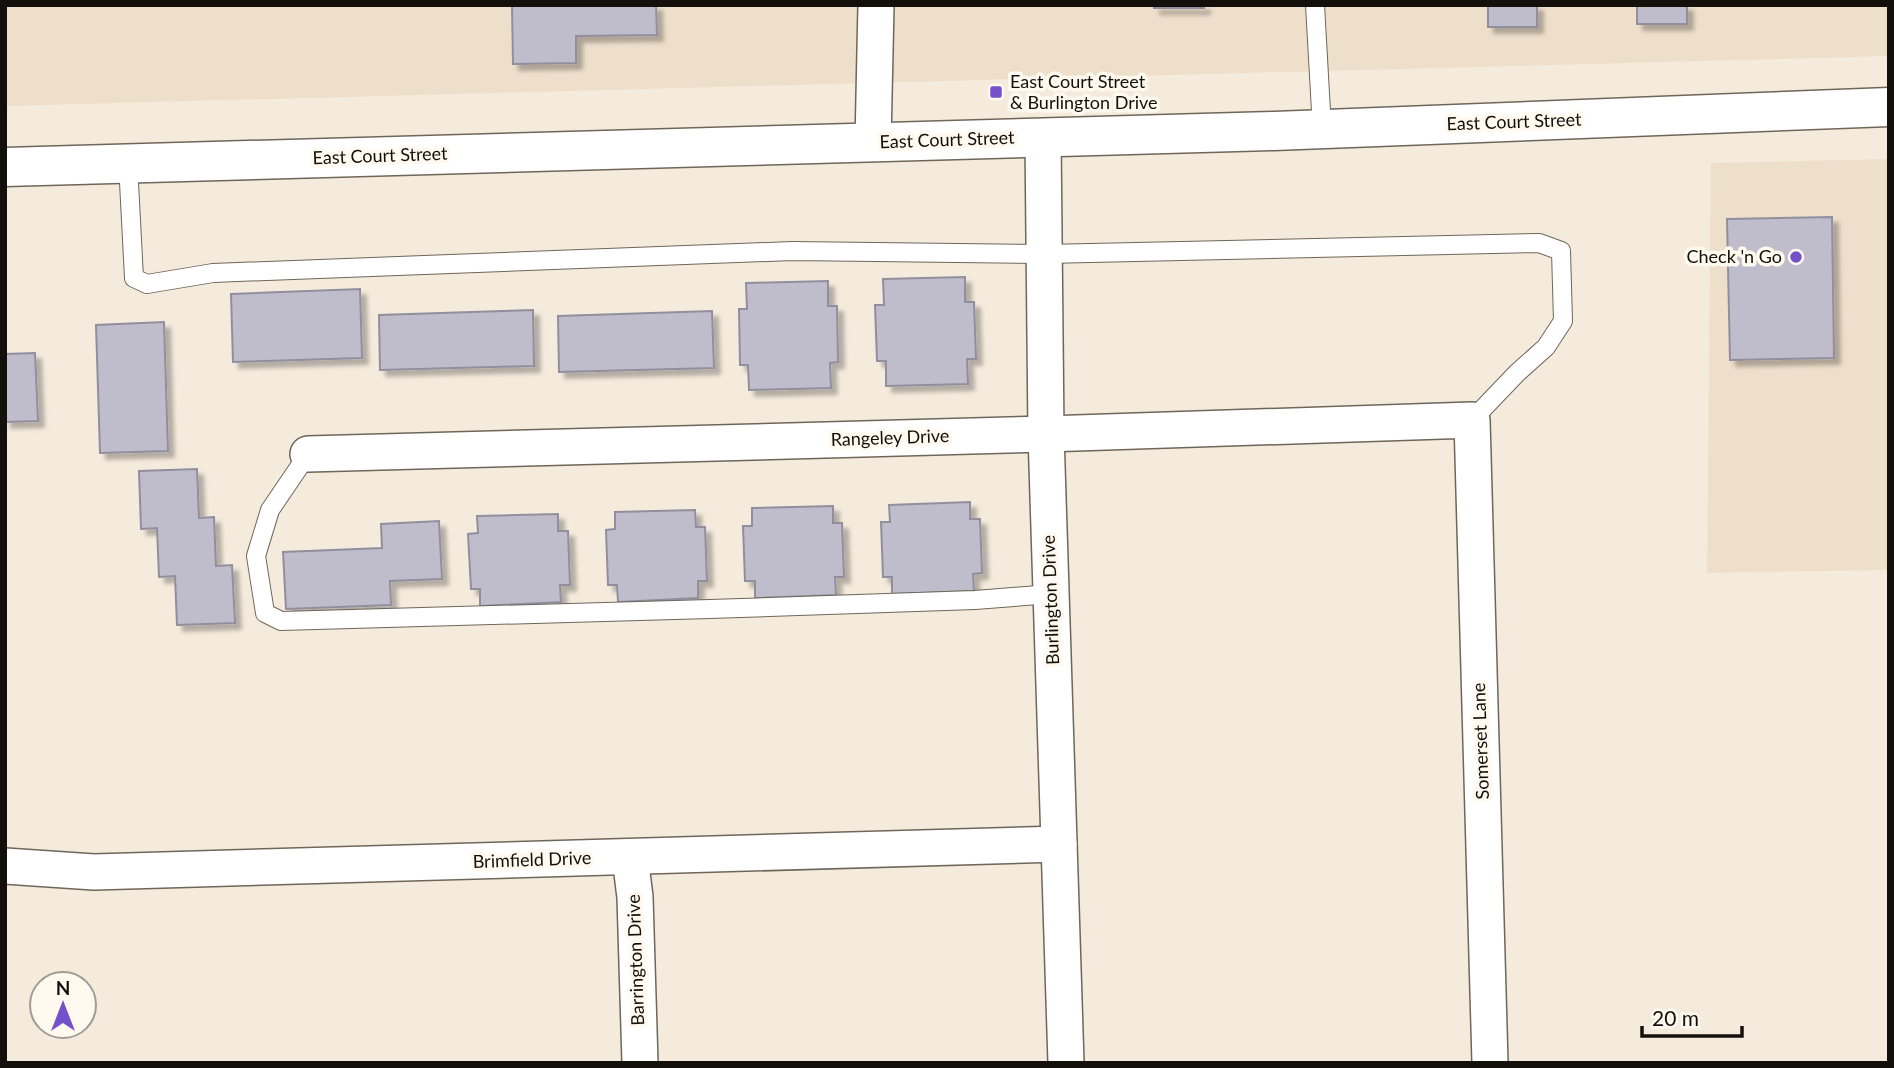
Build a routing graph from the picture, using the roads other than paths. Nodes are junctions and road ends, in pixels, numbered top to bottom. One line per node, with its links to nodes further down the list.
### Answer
1 (876, 5): 6 (street)
2 (1315, 5): 4 (lane)
3 (1889, 107): 4 (street, East Court Street)
4 (1322, 129): 5 (street, East Court Street)
5 (1043, 137): 6 (street, East Court Street); 9 (street, Burlington Drive)
6 (873, 142): 7 (street, East Court Street)
7 (128, 163): 8 (street, East Court Street); 9 (lane)
8 (5, 167)
9 (1045, 254): 10 (lane); 11 (street, Burlington Drive)
10 (1472, 420): 11 (street, Rangeley Drive); 19 (street, Somerset Lane)
11 (1046, 434): 12 (street, Rangeley Drive); 13 (street, Burlington Drive)
12 (307, 454): 13 (lane)
13 (1051, 594): 14 (street, Burlington Drive)
14 (1059, 844): 15 (street, Brimfield Drive); 18 (street, Burlington Drive)
15 (630, 857): 16 (street, Brimfield Drive); 17 (street, Barrington Drive)
16 (5, 866)
17 (640, 1063)
18 (1066, 1063)
19 (1490, 1063)

